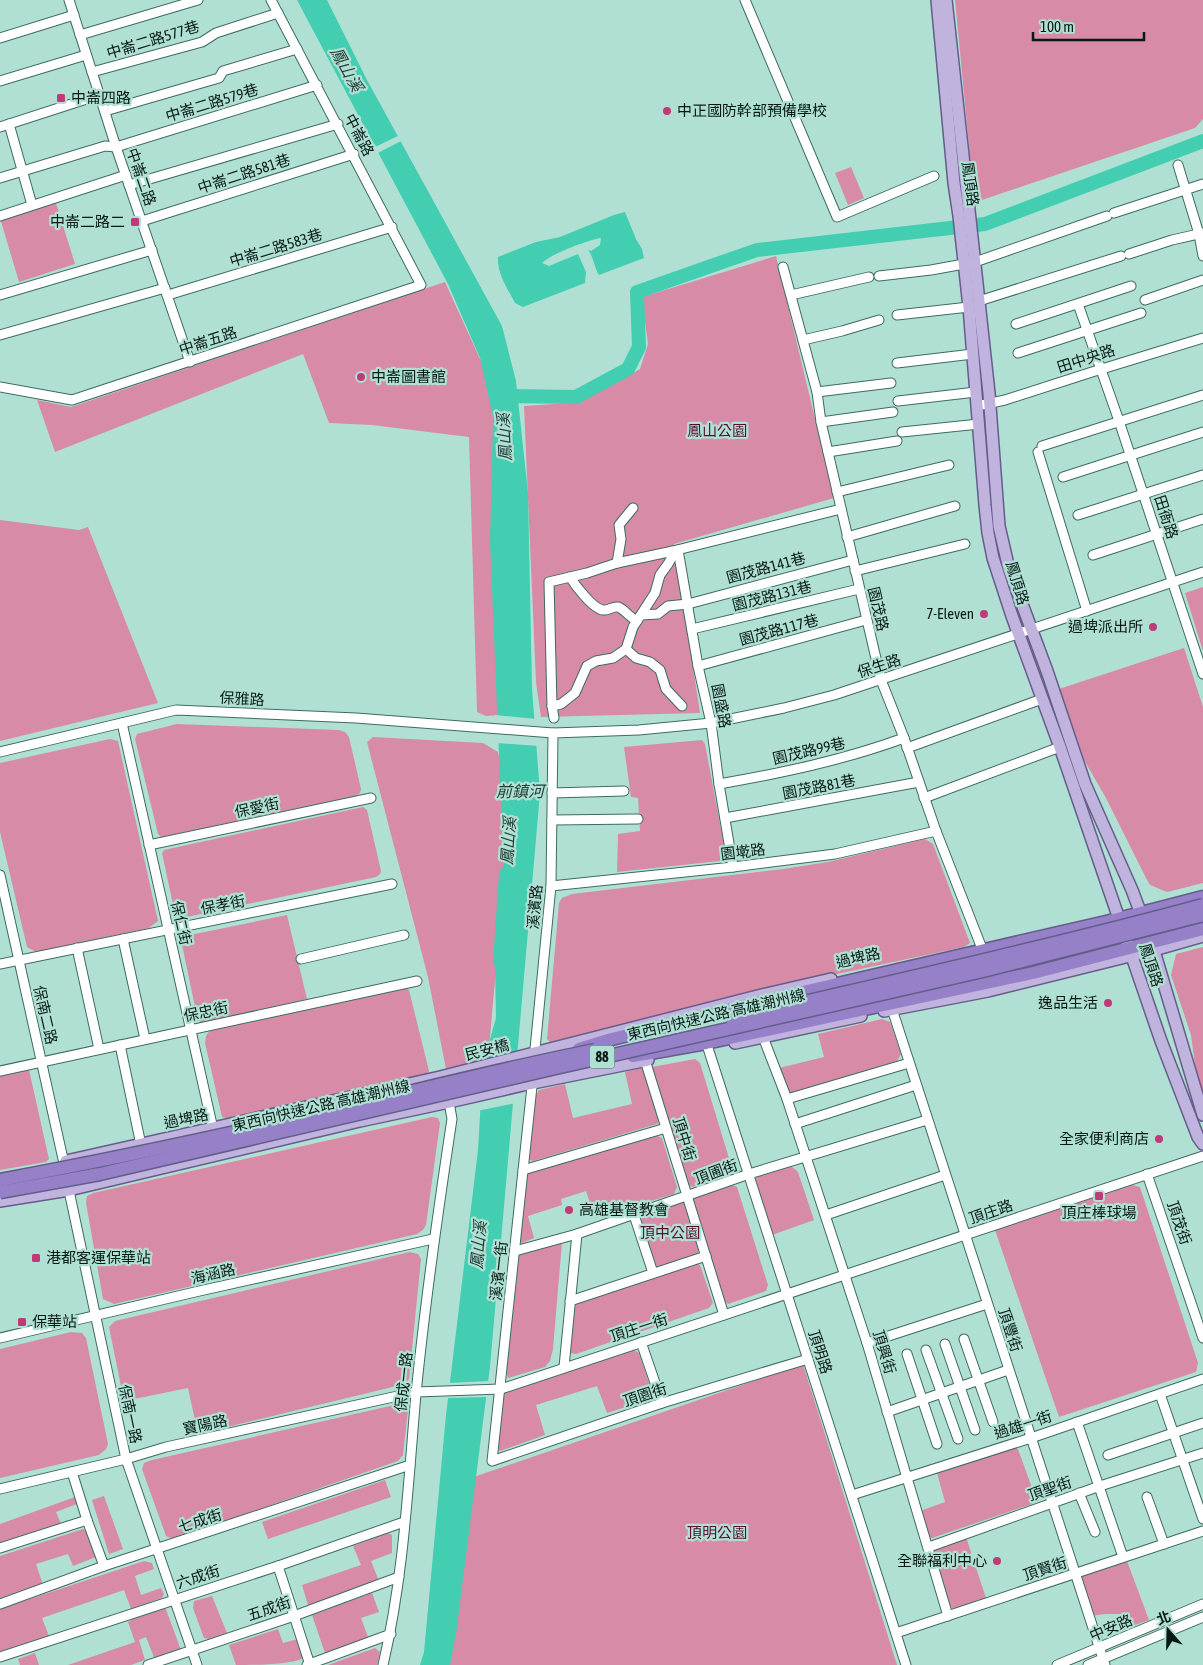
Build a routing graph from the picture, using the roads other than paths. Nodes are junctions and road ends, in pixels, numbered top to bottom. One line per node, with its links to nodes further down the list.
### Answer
1 (69, 0): 8 (street, 中崙二路)
2 (198, 0): 9 (street)
3 (271, 0): 7 (street, 中崙路)
4 (745, 0): 25 (street)
5 (936, 0): 31 (main road, 鳳頂路)
6 (946, 0): 31 (main road, 鳳頂路)
7 (278, 13): 11 (street, 中崙路); 13 (street, 中崙二路577巷)
8 (74, 15): 9 (street, 中崙二路); 10 (street)
9 (80, 35): 12 (street, 中崙二路)
10 (0, 38)
11 (297, 49): 15 (street, 中崙路); 17 (street)
12 (86, 55): 13 (street, 中崙二路); 14 (street)
13 (92, 72): 16 (street, 中崙二路)
14 (0, 81)
15 (317, 85): 18 (street, 中崙路); 20 (street, 中崙二路579巷)
16 (99, 95): 17 (street, 中崙二路); 19 (street)
17 (104, 111): 20 (street, 中崙二路)
18 (338, 124): 21 (street, 中崙路); 28 (street)
19 (4, 126): 23 (street)
20 (116, 147): 23 (street, 中崙二路579巷); 24 (street, 中崙二路)
21 (354, 154): 33 (street, 中崙二路581巷); 34 (street, 中崙路)
22 (1178, 165): 29 (street)
23 (22, 171): 26 (street, 中崙二路579巷); 30 (street)
24 (126, 175): 28 (street, 中崙二路); 30 (street)
25 (934, 176)
26 (0, 178)
27 (1203, 184): 29 (street)
28 (129, 185): 33 (street, 中崙二路)
29 (1186, 189): 35 (street); 38 (street)
30 (32, 205): 32 (street)
31 (965, 215): 38 (main road, 鳳頂路)
32 (0, 216)
33 (142, 221): 36 (street, 中崙二路)
34 (392, 227): 43 (street, 中崙路); 45 (street, 中崙二路583巷)
35 (1201, 233): 37 (street); 49 (street)
36 (152, 250): 45 (street, 中崙二路); 46 (street)
37 (1203, 256)
38 (970, 263): 40 (street); 49 (main road, 鳳頂路); 51 (main road, 鳳頂路)
39 (783, 267): 47 (street, 園茂路)
40 (879, 276)
41 (868, 277): 47 (street)
42 (1203, 280): 48 (street)
43 (421, 284): 62 (street, 中崙五路)
44 (1131, 286): 50 (street)
45 (166, 292): 57 (street, 中崙二路583巷); 62 (street, 中崙二路)
46 (0, 295)
47 (791, 295): 59 (street, 園茂路)
48 (1145, 300)
49 (979, 301): 71 (main road, 鳳頂路)
50 (1078, 304): 55 (street); 56 (street, 田衙路)
51 (969, 307): 53 (street); 61 (main road, 鳳頂路)
52 (1141, 313): 56 (street)
53 (897, 315)
54 (879, 320): 59 (street)
55 (1016, 324)
56 (1087, 330): 60 (street); 64 (street, 田衙路)
57 (0, 335)
58 (1203, 338): 64 (street, 田中央路)
59 (803, 340): 67 (street, 園茂路)
60 (1018, 353)
61 (973, 354): 63 (street); 68 (main road, 鳳頂路)
62 (190, 362): 66 (street, 中崙五路)
63 (897, 363)
64 (1101, 369): 71 (street, 田中央路); 74 (street, 田衙路)
65 (891, 383): 67 (street)
66 (0, 387)
67 (817, 392): 75 (street, 園茂路)
68 (976, 392): 70 (street); 72 (main road, 鳳頂路)
69 (1203, 395): 74 (street)
70 (898, 401)
71 (990, 404): 72 (street, 田中央路); 109 (main road, 鳳頂路)
72 (978, 406): 76 (main road, 鳳頂路)
73 (893, 412): 75 (street)
74 (1120, 421): 81 (street, 田衙路); 105 (street)
75 (821, 422): 80 (street, 園茂路)
76 (979, 424): 77 (street); 110 (main road, 鳳頂路)
77 (902, 432)
78 (1203, 432): 81 (street)
79 (897, 441): 80 (street)
80 (828, 452): 85 (street, 園茂路)
81 (1130, 455): 84 (street); 86 (street, 田衙路)
82 (949, 465): 85 (street)
83 (1203, 475): 86 (street)
84 (1063, 476)
85 (837, 492): 89 (street, 園茂路)
86 (1143, 493): 90 (street); 92 (street, 田衙路)
87 (955, 506): 93 (street)
88 (633, 508): 98 (street)
89 (841, 509): 93 (street, 園茂路); 95 (street)
90 (1078, 515)
91 (1203, 519): 92 (street)
92 (1157, 534): 96 (street); 102 (street, 田衙路)
93 (847, 537): 97 (street, 園茂路)
94 (965, 544): 99 (street)
95 (675, 550): 98 (street); 104 (street, 園盛路); 106 (street)
96 (1092, 555)
97 (852, 560): 99 (street, 園茂路); 104 (street, 園茂路141巷)
98 (618, 563): 101 (street)
99 (855, 571): 103 (street, 園茂路)
100 (1203, 572): 102 (street, 保生路)
101 (570, 577): 106 (street); 116 (street)
102 (1173, 582): 105 (street, 保生路); 113 (street, 田衙路)
103 (859, 589): 107 (street, 園茂路); 108 (street, 園茂路131巷)
104 (688, 604): 106 (street, 園茂路141巷); 108 (street, 園盛路)
105 (1087, 610): 109 (street, 保生路)
106 (639, 618): 111 (street)
107 (866, 620): 112 (street, 園茂路117巷); 114 (street, 園茂路)
108 (692, 629): 112 (street, 園盛路)
109 (1031, 629): 110 (street, 保生路); 141 (main road, 鳳頂路)
110 (1018, 634): 114 (street, 保生路); 115 (main road, 鳳頂路)
111 (626, 649): 116 (street); 117 (street)
112 (698, 666): 120 (street, 園盛路)
113 (1203, 674)
114 (881, 680): 120 (street, 保生路); 122 (street, 園茂路)
115 (1042, 700): 122 (street, 園茂路99巷); 123 (main road, 鳳頂路)
116 (552, 706): 118 (street)
117 (682, 706)
118 (554, 718)
119 (122, 723): 121 (street, 保雅路); 124 (street, 保雅路); 135 (street, 保仁街)
120 (711, 723): 121 (street, 保生路); 126 (street, 園盛路)
121 (553, 733): 128 (street, 溪濱路)
122 (906, 743): 125 (street, 園茂路); 126 (street, 園茂路99巷)
123 (1060, 747): 130 (street); 143 (main road, 鳳頂路)
124 (0, 752)
125 (919, 782): 130 (street, 園茂路); 131 (street, 園茂路81巷)
126 (719, 784): 131 (street, 園盛路)
127 (624, 791): 128 (street)
128 (552, 793): 133 (street, 溪濱路)
129 (371, 798): 135 (street, 保愛街)
130 (924, 798): 134 (street, 園茂路)
131 (725, 818): 136 (street, 園盛路)
132 (638, 819): 133 (street)
133 (552, 820): 139 (street, 溪濱路)
134 (936, 831): 136 (street, 園墘路); 149 (street, 園茂路)
135 (149, 845): 145 (street, 保仁街)
136 (733, 868): 139 (street, 園墘路)
137 (0, 874): 154 (street, 保南二路)
138 (392, 884): 145 (street, 保孝街)
139 (551, 886): 164 (street, 溪濱路)
140 (1202, 898): 141 (highway); 169 (highway, 東西向快速公路 高雄潮州線 / 88, bridge)
141 (1140, 911): 143 (highway); 150 (main road, 鳳頂路)
142 (1203, 916): 169 (highway, 東西向快速公路 高雄潮州線 / 88, bridge)
143 (1119, 917): 149 (main road, 過埤路); 152 (main road, 鳳頂路); 169 (highway, bridge)
144 (1203, 929): 150 (highway)
145 (168, 930): 148 (street, 保孝街); 158 (street, 保仁街)
146 (404, 935): 153 (street)
147 (1203, 936): 150 (main road)
148 (123, 939): 151 (street, 保孝街); 160 (street)
149 (981, 946): 164 (main road, 過埤路)
150 (1153, 947): 152 (highway); 176 (main road, 鳳頂路)
151 (76, 948): 154 (street, 保孝街); 163 (street)
152 (1131, 952): 157 (main road); 169 (highway, bridge); 181 (main road, 鳳頂路)
153 (301, 959)
154 (19, 960): 155 (street, 保孝街); 167 (street, 保南二路)
155 (0, 964)
156 (417, 981): 158 (street, 保忠街)
157 (892, 1010): 159 (main road); 168 (street, 頂豐街)
158 (191, 1030): 160 (street, 保忠街); 180 (street, 保仁街)
159 (763, 1038): 162 (main road); 174 (street, 頂興街)
160 (145, 1039): 161 (street, 保忠街)
161 (120, 1045): 163 (street, 保忠街); 182 (street)
162 (708, 1048): 166 (main road); 188 (street, 頂明路)
163 (99, 1049): 167 (street, 保忠街)
164 (535, 1053): 165 (main road, 過埤路); 172 (street, 溪濱路)
165 (520, 1057): 171 (main road, 民安橋)
166 (645, 1060): 172 (main road); 179 (street, 頂中街)
167 (42, 1062): 170 (street, 保忠街); 185 (street, 保南二路)
168 (909, 1063): 173 (street, 頂豐街); 174 (street)
169 (547, 1065): 191 (highway, 東西向快速公路 高雄潮州線 / 88, bridge); 193 (highway, 東西向快速公路 高雄潮州線 / 88, bridge)
170 (0, 1071)
171 (461, 1072): 180 (main road, 過埤路)
172 (533, 1083): 175 (main road); 186 (street, 溪濱一街)
173 (916, 1085): 177 (street, 頂豐街); 178 (street)
174 (787, 1099): 178 (street, 頂興街)
175 (449, 1102): 192 (main road); 200 (street, 保成一路)
176 (1203, 1115)
177 (927, 1120): 184 (street, 頂圃街); 190 (street, 頂豐街)
178 (795, 1124): 184 (street, 頂興街)
179 (666, 1128): 186 (street); 194 (street, 頂中街)
180 (213, 1129): 182 (main road, 過埤路)
181 (1203, 1144)
182 (141, 1145): 185 (main road, 過埤路)
183 (1203, 1156): 189 (street, 頂庄路)
184 (806, 1157): 188 (street, 頂圃街); 197 (street, 頂興街)
185 (64, 1162): 187 (main road, 過埤路); 192 (street, 保南一路)
186 (523, 1170): 201 (street, 溪濱一街)
187 (0, 1174)
188 (749, 1174): 194 (street, 頂圃街); 205 (street, 頂明路)
189 (1148, 1174): 199 (street, 頂庄路); 211 (street, 頂茂街)
190 (945, 1175): 197 (street); 199 (street, 頂豐街)
191 (0, 1180)
192 (69, 1190): 195 (main road); 208 (street, 保南一路)
193 (0, 1192)
194 (688, 1196): 196 (street, 頂圃街); 202 (street, 頂中街)
195 (0, 1201)
196 (634, 1215): 198 (street, 頂圃街); 203 (street)
197 (826, 1215): 204 (street, 頂興街)
198 (577, 1234): 201 (street, 頂圃街); 206 (street)
199 (965, 1235): 204 (street, 頂庄路); 207 (street, 頂豐街)
200 (433, 1239): 208 (street, 海涵路); 225 (street, 保成一路)
201 (515, 1251): 224 (street, 溪濱一街)
202 (706, 1256): 203 (street); 209 (street, 頂中街)
203 (653, 1273): 206 (street)
204 (844, 1275): 205 (street, 頂庄路); 214 (street, 頂興街)
205 (787, 1294): 209 (street, 頂庄一街); 218 (street, 頂明路)
206 (570, 1301): 219 (street)
207 (987, 1304): 214 (street); 220 (street, 頂豐街)
208 (96, 1315): 210 (street, 海涵路); 241 (street, 保南一路)
209 (724, 1315): 213 (street, 頂庄一街)
210 (0, 1338)
211 (1203, 1338)
212 (964, 1339): 222 (street)
213 (641, 1342): 219 (street, 頂庄一街); 229 (street)
214 (868, 1343): 230 (street, 頂興街)
215 (945, 1344): 223 (street)
216 (926, 1350): 226 (street)
217 (907, 1354): 228 (street)
218 (808, 1359): 229 (street, 頂園街); 252 (street, 頂明路)
219 (564, 1367): 224 (street, 頂庄一街)
220 (1008, 1370): 222 (street); 236 (street, 頂豐街)
221 (1203, 1379): 227 (street, 過雄一街)
222 (978, 1380): 223 (street); 231 (street)
223 (959, 1387): 226 (street); 234 (street)
224 (500, 1389): 225 (street, 寶陽路); 243 (street, 溪濱一街)
225 (416, 1392): 241 (street, 寶陽路); 244 (street, 保成一路)
226 (942, 1393): 228 (street); 237 (street)
227 (1160, 1394): 232 (street, 過雄一街); 235 (street)
228 (922, 1400): 230 (street); 238 (street)
229 (662, 1403): 243 (street, 頂園街)
230 (887, 1412): 246 (street, 頂興街)
231 (993, 1422)
232 (1077, 1422): 236 (street, 過雄一街); 247 (street)
233 (1203, 1423): 235 (street)
234 (975, 1430)
235 (1173, 1433): 240 (street); 242 (street)
236 (1031, 1438): 246 (street, 過雄一街); 254 (street, 頂豐街)
237 (958, 1439)
238 (937, 1444)
239 (1203, 1453): 242 (street, 頂聖街)
240 (1108, 1455)
241 (126, 1459): 245 (street, 寶陽路); 263 (street, 保南一路)
242 (1182, 1460): 247 (street, 頂聖街); 251 (street)
243 (492, 1461)
244 (410, 1465): 257 (street, 保成一路); 263 (street, 七成街)
245 (72, 1472): 248 (street, 寶陽路); 256 (street)
246 (907, 1478): 252 (street, 過雄一街); 261 (street, 頂興街)
247 (1100, 1486): 250 (street, 頂聖街); 264 (street)
248 (0, 1489)
249 (1203, 1489): 251 (street)
250 (1080, 1493): 254 (street, 頂聖街); 259 (street)
251 (1194, 1493): 255 (street)
252 (852, 1495): 275 (street, 頂明路)
253 (1147, 1497): 260 (street)
254 (1052, 1503): 261 (street, 頂聖街); 267 (street, 頂豐街)
255 (1203, 1519)
256 (87, 1520): 262 (street); 265 (street)
257 (404, 1522): 266 (street, 六成街); 268 (street, 保成一路)
258 (1203, 1530): 260 (street, 頂賢街)
259 (1095, 1532)
260 (1164, 1544): 264 (street, 頂賢街)
261 (929, 1547): 273 (street, 頂興街)
262 (0, 1548)
263 (157, 1550): 265 (street, 七成街); 269 (street, 保南一路)
264 (1124, 1557): 267 (street, 頂賢街)
265 (104, 1566): 270 (street, 七成街)
266 (278, 1566): 269 (street, 六成街); 272 (street)
267 (1075, 1574): 273 (street, 頂賢街); 277 (street, 頂豐街)
268 (399, 1576): 272 (street, 五成街); 276 (street, 保成一路)
269 (174, 1599): 278 (street, 保南一路); 279 (street, 六成街)
270 (0, 1604)
271 (1203, 1604): 277 (street, 中安路)
272 (294, 1616): 278 (street, 五成街); 283 (street)
273 (948, 1616): 275 (street, 頂賢街)
274 (1203, 1617): 280 (street, 中安路)
275 (896, 1633): 285 (street, 頂明路)
276 (390, 1634): 283 (street); 284 (street, 保成一路)
277 (1099, 1648): 280 (street, 頂豐街); 286 (street, 中安路)
278 (191, 1649): 281 (street, 五成街); 282 (street, 保南一路)
279 (0, 1657)
280 (1104, 1662): 287 (street, 中安路)
281 (148, 1665)
282 (197, 1665)
283 (309, 1665)
284 (383, 1665)
285 (906, 1665)
286 (1057, 1665)
287 (1088, 1665)

